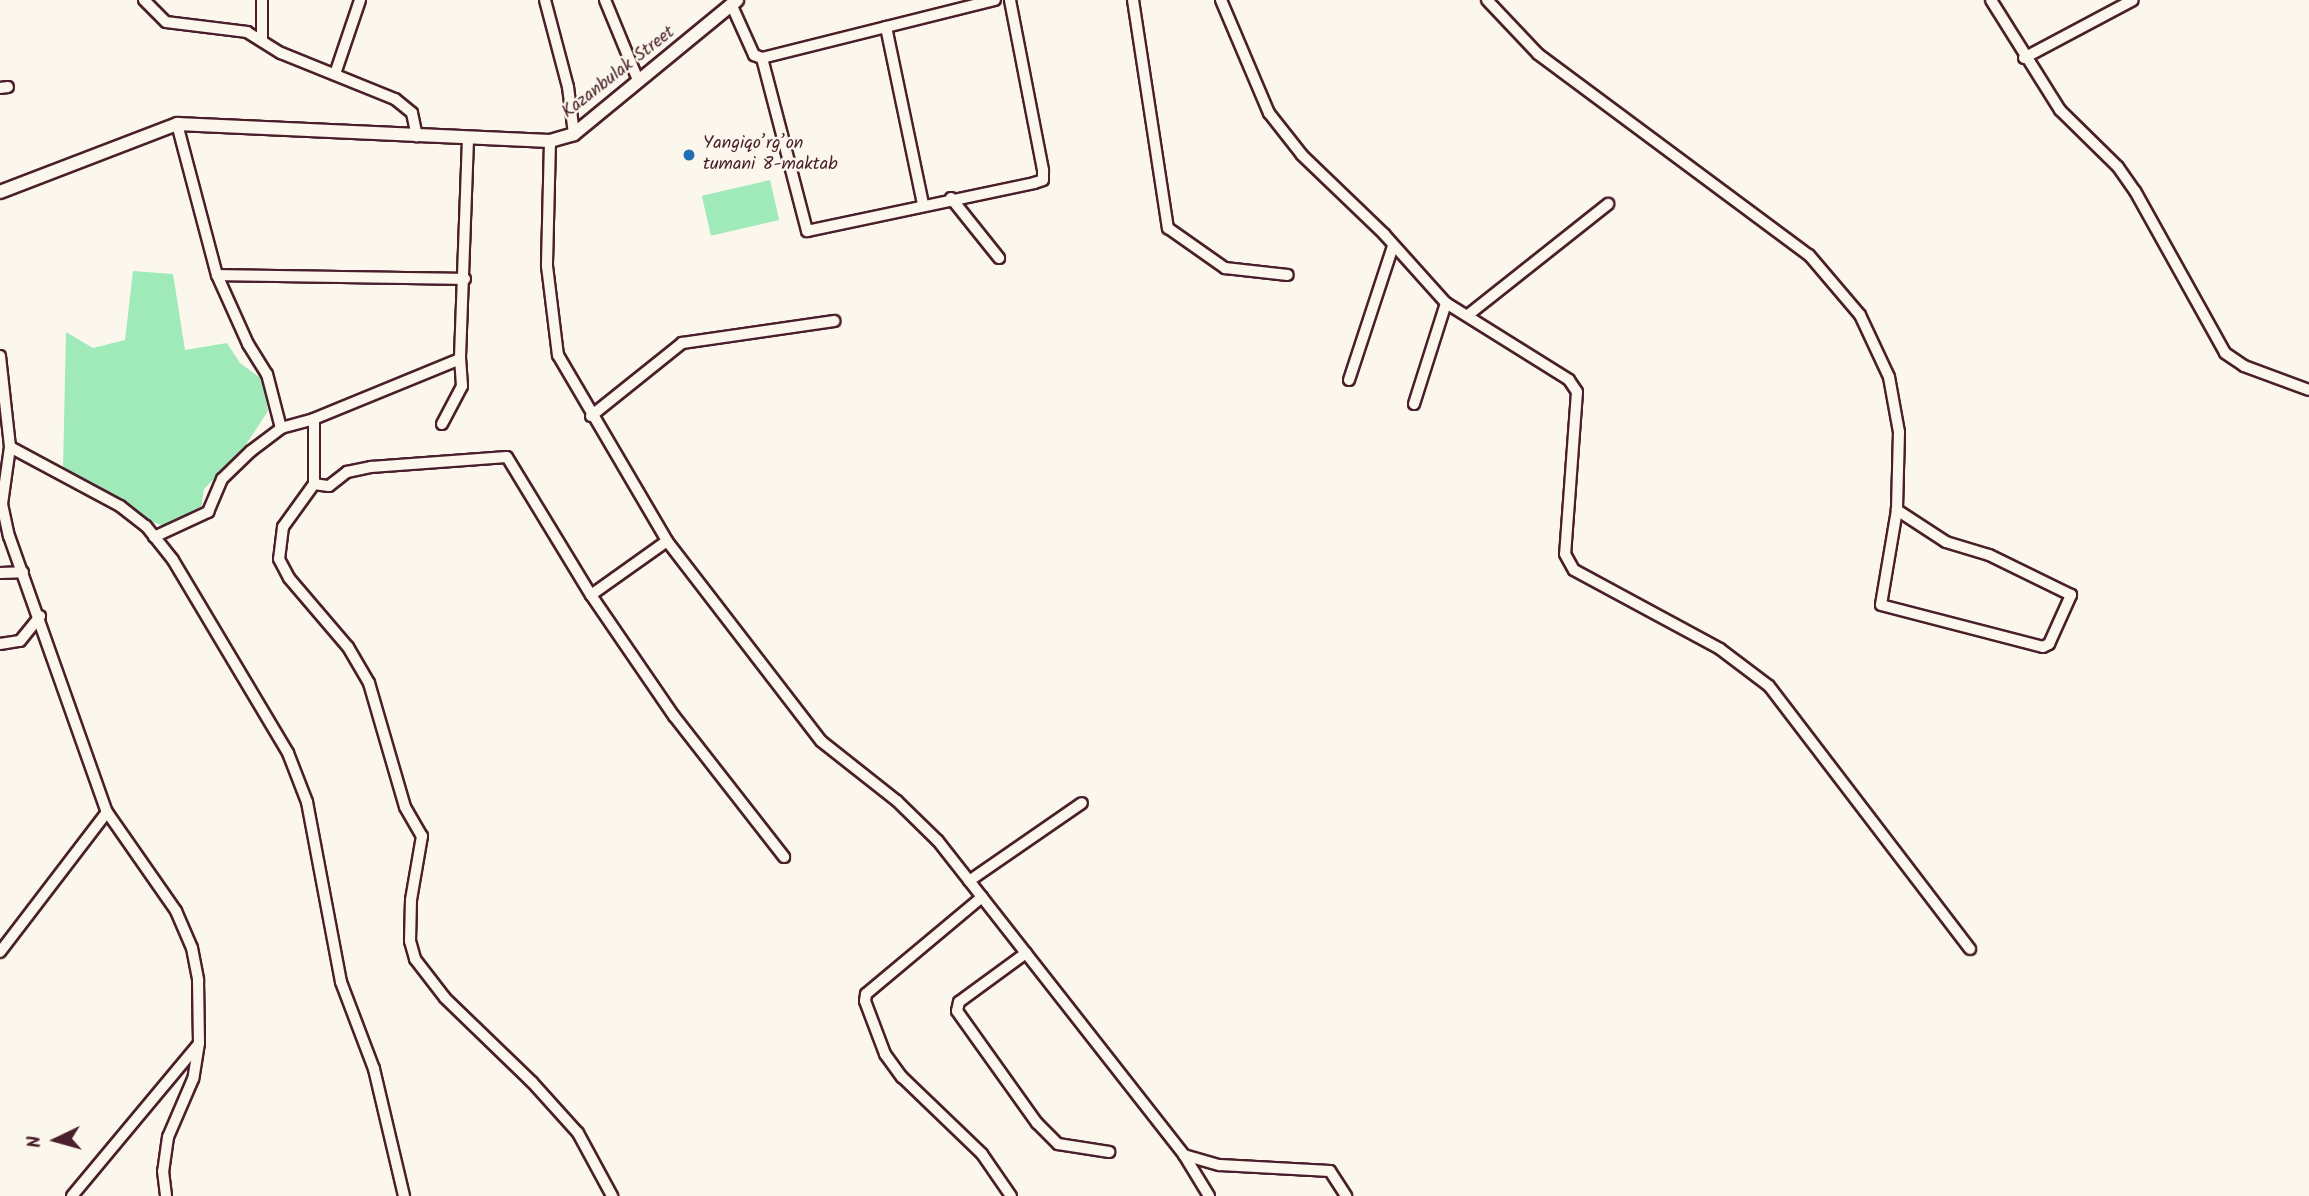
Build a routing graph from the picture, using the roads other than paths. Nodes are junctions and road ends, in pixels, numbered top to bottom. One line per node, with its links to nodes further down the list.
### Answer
1 (144, 0): 15 (street)
2 (262, 0): 15 (street)
3 (360, 0): 18 (street)
4 (545, 0): 21 (street)
5 (605, 0): 19 (street)
6 (995, 0): 14 (street)
7 (1010, 0): 26 (street)
8 (1133, 0): 32 (street)
9 (1221, 0): 29 (street)
10 (1488, 0): 48 (street)
11 (1991, 0): 17 (street)
12 (2133, 0): 17 (street)
13 (735, 3): 16 (street); 19 (main road, Kazanbulak Street)
14 (886, 27): 16 (street); 27 (street)
15 (262, 40): 18 (street)
16 (762, 58): 27 (street)
17 (2024, 58): 40 (street)
18 (335, 74): 22 (street)
19 (638, 80): 21 (main road, Kazanbulak Street)
20 (177, 124): 22 (main road, Kazanbulak Street); 25 (main road); 31 (street)
21 (574, 134): 24 (main road, Kazanbulak Street)
22 (417, 136): 23 (main road, Kazanbulak Street)
23 (468, 139): 24 (main road, Kazanbulak Street); 33 (street)
24 (550, 141): 42 (street)
25 (0, 192)
26 (951, 198): 27 (street); 30 (street)
27 (923, 204)
28 (1608, 204): 35 (street)
29 (1393, 246): 34 (street); 39 (street)
30 (999, 258)
31 (217, 275): 33 (street); 45 (street)
32 (1288, 275)
33 (465, 279): 38 (street)
34 (1446, 303): 35 (street); 41 (street)
35 (1468, 315): 61 (street)
36 (834, 321): 42 (street)
37 (0, 356): 46 (street)
38 (460, 359): 43 (street); 44 (street)
39 (1349, 380)
40 (2309, 390)
41 (1414, 404)
42 (591, 416): 50 (street)
43 (314, 419): 45 (street); 47 (street)
44 (442, 424)
45 (281, 428): 49 (street)
46 (10, 447): 49 (street); 51 (street)
47 (314, 484): 53 (street); 70 (street)
48 (1897, 510): 48 (street)
49 (154, 537): 69 (street)
50 (667, 541): 53 (street); 59 (street)
51 (23, 572): 52 (street); 54 (street)
52 (0, 573)
53 (591, 595): 58 (street)
54 (40, 616): 55 (street); 57 (street)
55 (0, 644)
56 (1083, 803): 59 (street)
57 (107, 812): 62 (street); 64 (street)
58 (784, 857)
59 (969, 880): 60 (street)
60 (982, 897): 63 (street); 71 (street)
61 (1970, 949)
62 (0, 953)
63 (1026, 953): 65 (street); 66 (street)
64 (199, 1043): 67 (street); 68 (street)
65 (1109, 1152)
66 (1184, 1155): 72 (street); 73 (street)
67 (72, 1196)
68 (166, 1196)
69 (404, 1196)
70 (612, 1196)
71 (1011, 1196)
72 (1209, 1196)
73 (1346, 1196)

